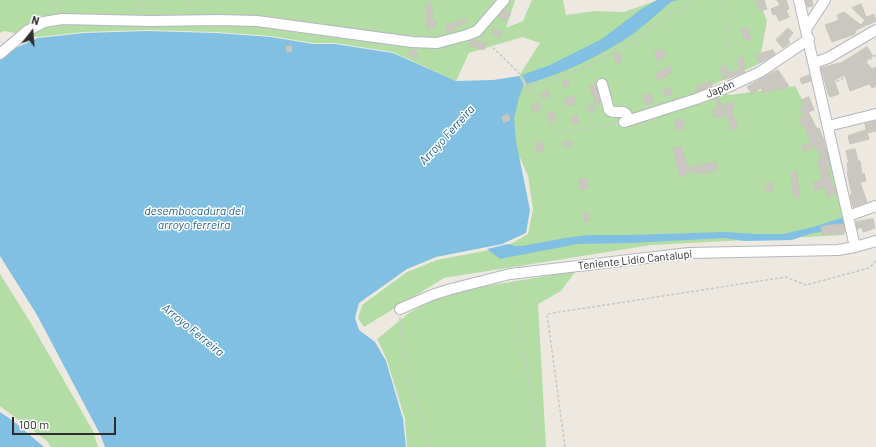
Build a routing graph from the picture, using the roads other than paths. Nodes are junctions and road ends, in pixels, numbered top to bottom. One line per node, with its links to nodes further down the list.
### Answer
1 (504, 0): 7 (street)
2 (799, 0): 4 (street)
3 (825, 0): 4 (street)
4 (806, 29): 6 (street)
5 (876, 30): 8 (street)
6 (809, 39): 8 (street); 9 (street, Japón)
7 (0, 54)
8 (814, 63): 11 (street)
9 (602, 84)
10 (876, 114): 11 (street)
11 (828, 126): 13 (street)
12 (876, 206): 13 (street)
13 (848, 216): 15 (street)
14 (876, 241): 15 (street, Teniente Lidio Cantalupi)
15 (855, 247): 16 (street, Teniente Lidio Cantalupi)
16 (400, 309)

